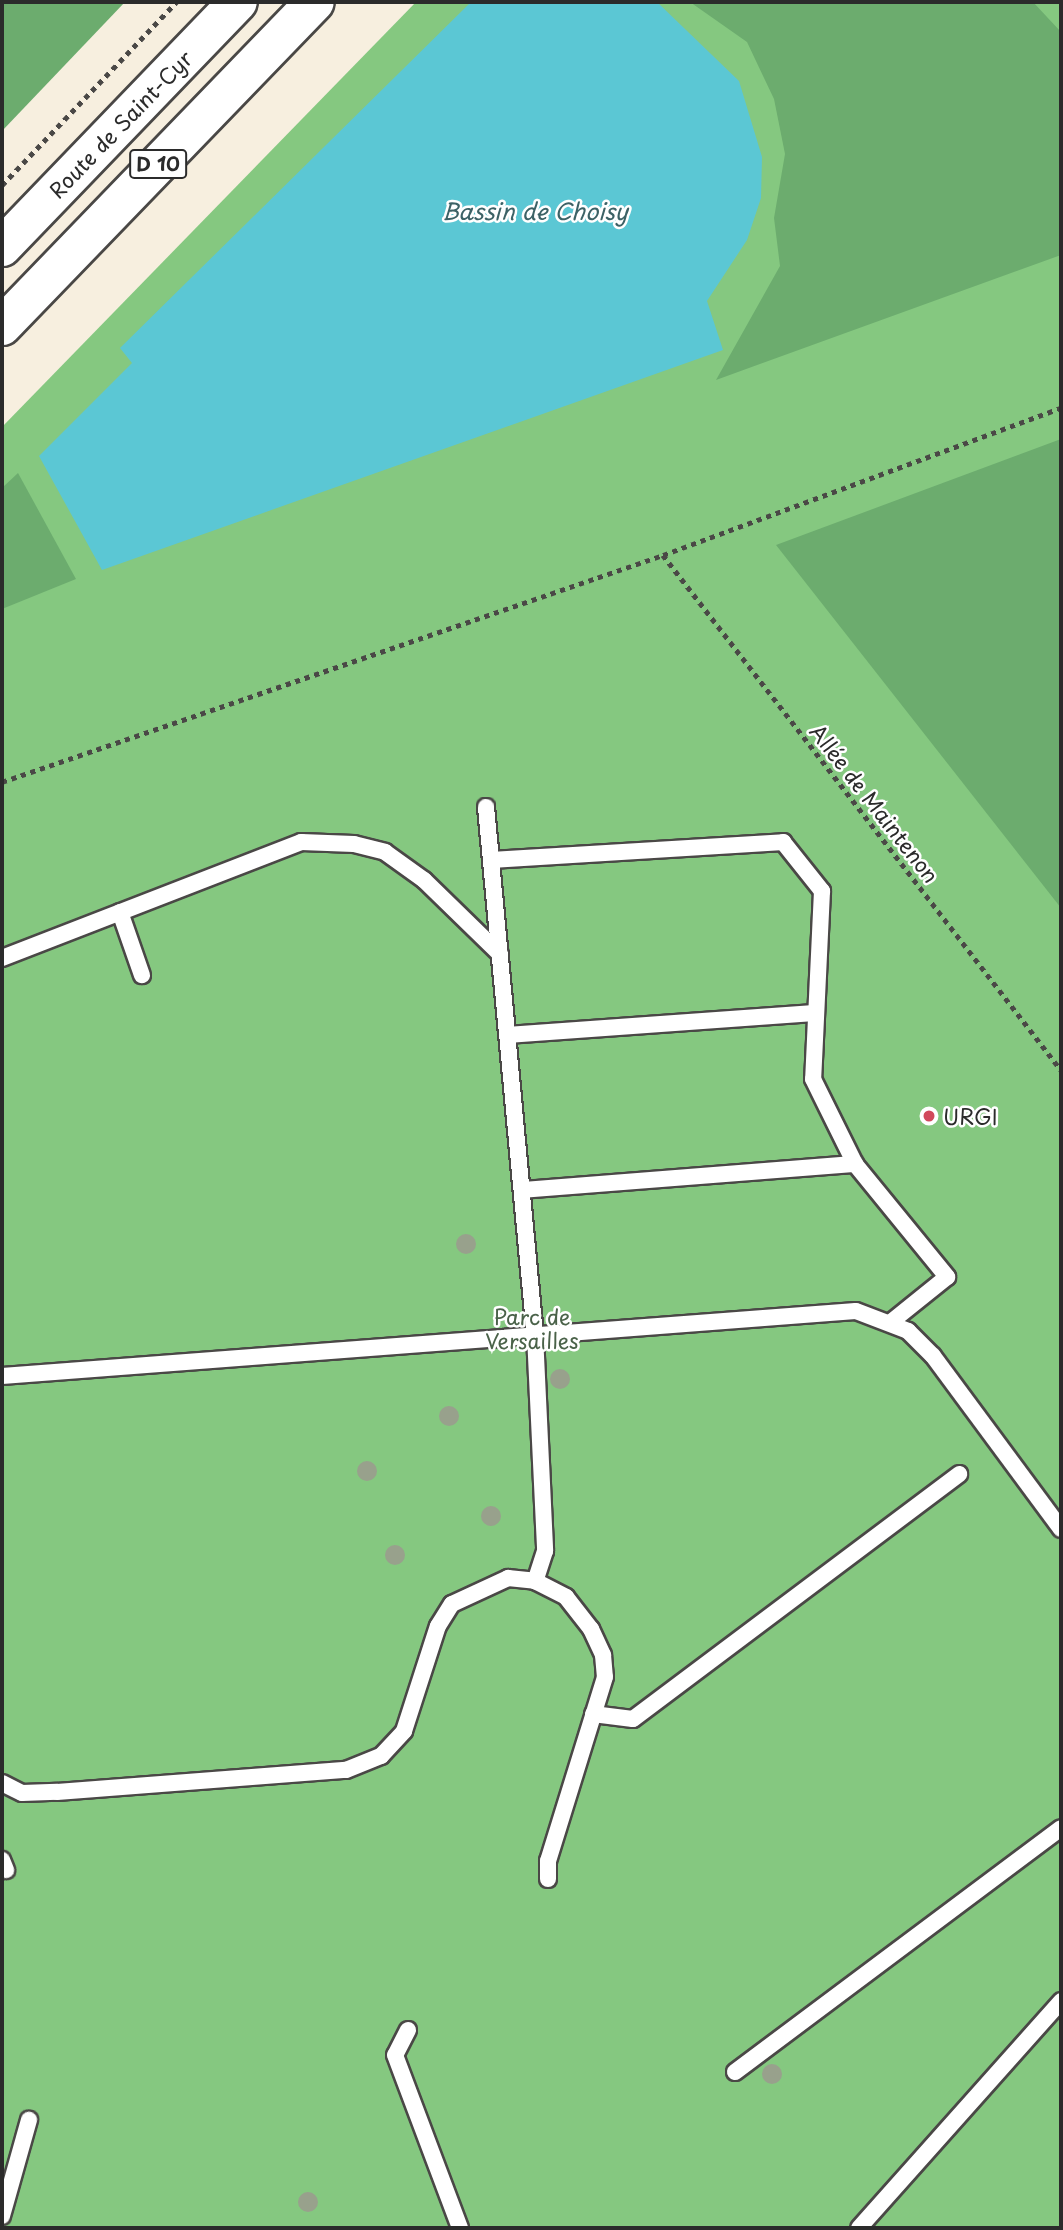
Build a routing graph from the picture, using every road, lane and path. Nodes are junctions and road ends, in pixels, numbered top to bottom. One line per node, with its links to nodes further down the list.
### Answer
1 (177, 2): 4 (path)
2 (238, 2): 5 (main road, Route de Saint-Cyr / D 10)
3 (315, 2): 6 (main road, D 10)
4 (2, 185)
5 (2, 247)
6 (2, 326)
7 (1061, 408): 8 (path)
8 (663, 555): 9 (path); 18 (path, Allée de Maintenon)
9 (2, 782)
10 (486, 807): 11 (lane)
11 (491, 860): 13 (lane); 16 (lane)
12 (120, 912): 13 (lane); 14 (lane); 15 (lane)
13 (500, 954): 17 (lane)
14 (2, 958)
15 (142, 975)
16 (813, 1013): 17 (lane); 19 (lane)
17 (508, 1035): 20 (lane)
18 (1061, 1070)
19 (855, 1164): 20 (lane); 21 (lane)
20 (522, 1191): 22 (lane)
21 (891, 1322): 22 (lane); 25 (lane)
22 (536, 1335): 23 (lane); 26 (lane)
23 (2, 1376)
24 (958, 1474): 27 (lane)
25 (1061, 1529)
26 (535, 1581): 27 (lane); 28 (lane)
27 (593, 1714): 30 (lane)
28 (2, 1783)
29 (1061, 1828): 33 (lane)
30 (548, 1879)
31 (1061, 2001): 37 (lane)
32 (408, 2029): 36 (lane)
33 (735, 2072)
34 (29, 2120): 35 (lane)
35 (2, 2216)
36 (460, 2228)
37 (859, 2228)

